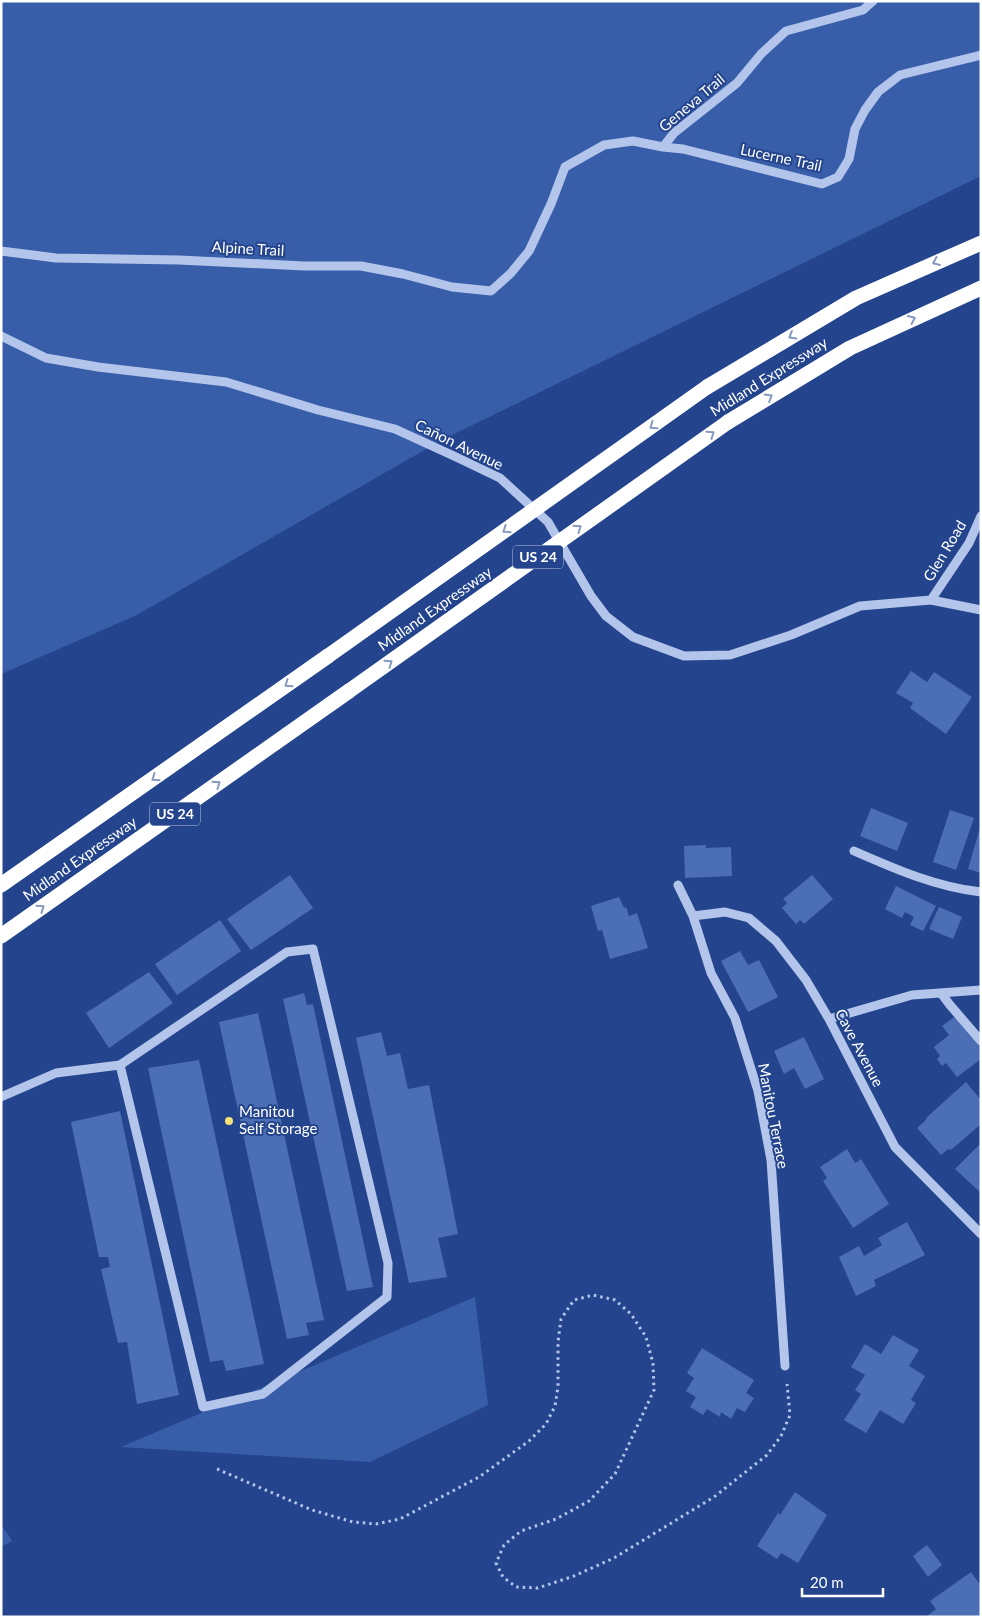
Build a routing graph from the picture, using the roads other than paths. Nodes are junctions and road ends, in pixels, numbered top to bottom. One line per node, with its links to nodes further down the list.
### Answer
1 (873, 1): 3 (street, Geneva Trail)
2 (981, 55): 3 (street, Lucerne Trail)
3 (663, 146): 7 (street, Geneva Trail)
4 (981, 243): 13 (highway, Midland Expressway / US 24, one-way to 13, bridge)
5 (1, 251): 7 (street, Alpine Trail)
6 (981, 288): 17 (highway, Midland Expressway / US 24, one-way to 6, bridge)
7 (491, 291)
8 (1, 336): 10 (street, Cañon Avenue)
9 (981, 516): 10 (street, Glen Road)
10 (931, 600): 11 (street, Cañon Avenue)
11 (981, 610)
12 (854, 851): 15 (street)
13 (1, 885)
14 (678, 885): 16 (street, Manitou Terrace)
15 (981, 892)
16 (693, 916): 20 (street, Cave Avenue); 25 (street, Manitou Terrace)
17 (1, 936)
18 (981, 990): 19 (street)
19 (941, 993): 20 (street); 21 (street)
20 (829, 1019): 24 (street, Cave Avenue)
21 (981, 1041)
22 (120, 1065): 22 (street); 23 (street)
23 (1, 1097)
24 (981, 1234)
25 (785, 1366)

